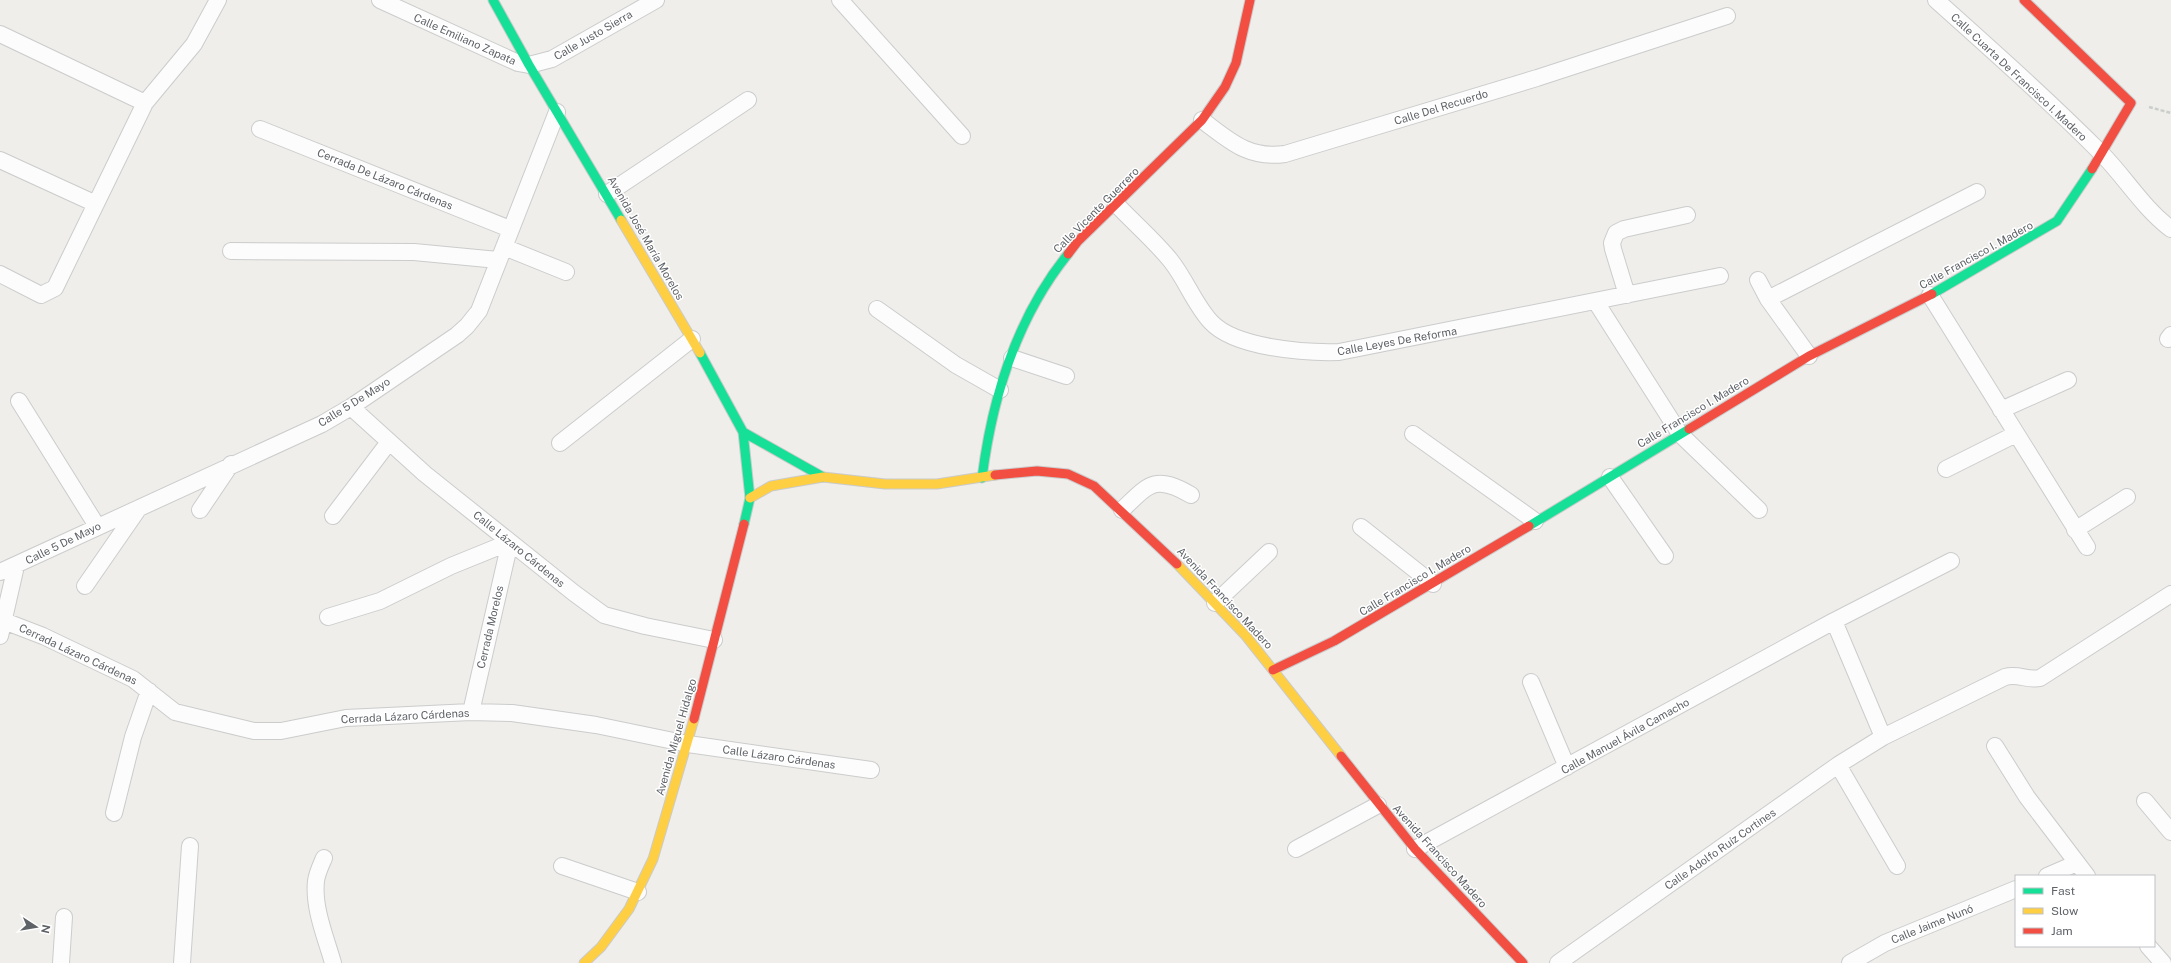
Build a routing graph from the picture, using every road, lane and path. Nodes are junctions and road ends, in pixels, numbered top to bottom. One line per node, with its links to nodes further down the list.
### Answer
1 (218, 0): 13 (street)
2 (380, 0): 11 (street, Calle Emiliano Zapata)
3 (493, 0): 11 (street, Avenida José María Morelos)
4 (840, 0): 17 (street)
5 (1250, 0): 15 (street, Calle Vicente Guerrero)
6 (1936, 0): 18 (street, Calle Cuarta De Francisco I. Madero)
7 (2024, 0): 18 (street, Calle Francisco I. Madero)
8 (652, 1): 11 (street, Calle Justo Sierra)
9 (1727, 16): 15 (street, Calle Del Recuerdo)
10 (0, 34): 13 (street)
11 (529, 65): 14 (street, Avenida José María Morelos)
12 (748, 100): 21 (street)
13 (145, 103): 22 (street)
14 (557, 112): 21 (street, Avenida José María Morelos); 25 (street, Calle 5 De Mayo)
15 (1202, 120): 23 (street, Calle Vicente Guerrero)
16 (260, 129): 25 (street, Cerrada De Lázaro Cárdenas)
17 (962, 136)
18 (2102, 154): 26 (street, Calle Cuarta De Francisco I. Madero); 34 (street, Calle Francisco I. Madero)
19 (0, 160): 22 (street)
20 (1977, 192): 35 (street)
21 (607, 194): 38 (street, Avenida José María Morelos)
22 (96, 204): 30 (street)
23 (1116, 204): 36 (street, Calle Leyes De Reforma); 40 (street, Calle Vicente Guerrero)
24 (1687, 215): 33 (street)
25 (510, 229): 28 (street, Calle 5 De Mayo)
26 (2171, 229)
27 (231, 251): 28 (street)
28 (501, 253): 29 (street); 45 (street, Calle 5 De Mayo)
29 (566, 272)
30 (0, 274)
31 (1720, 276): 33 (street, Calle Leyes De Reforma)
32 (1758, 280): 35 (street)
33 (1627, 295): 36 (street, Calle Leyes De Reforma)
34 (1930, 295): 39 (street, Calle Francisco I. Madero); 46 (street)
35 (1768, 299): 39 (street)
36 (1596, 302): 49 (street)
37 (877, 309): 43 (street)
38 (692, 339): 47 (street, Avenida José María Morelos); 52 (street)
39 (1809, 356): 49 (street, Calle Francisco I. Madero)
40 (1012, 358): 41 (street); 43 (street, Calle Vicente Guerrero)
41 (1066, 376)
42 (2068, 380): 46 (street)
43 (1000, 390): 57 (street, Calle Vicente Guerrero)
44 (19, 401): 67 (street)
45 (351, 407): 51 (street, Calle Lázaro Cárdenas); 53 (street, Calle 5 De Mayo)
46 (2001, 410): 50 (street)
47 (744, 432): 55 (street, Avenida Francisco Madero); 60 (street, Avenida José María Morelos)
48 (1412, 434): 66 (street)
49 (1680, 434): 56 (street, Calle Francisco I. Madero); 64 (street)
50 (2016, 434): 54 (street); 69 (street)
51 (389, 442): 65 (street); 70 (street, Calle Lázaro Cárdenas)
52 (560, 444)
53 (231, 464): 61 (street, Calle 5 De Mayo); 62 (street)
54 (1946, 469)
55 (823, 476): 57 (street, Avenida Francisco Madero); 60 (street, Avenida Francisco Madero)
56 (1610, 476): 66 (street, Calle Francisco I. Madero); 73 (street)
57 (982, 478): 63 (street, Avenida Francisco Madero)
58 (1191, 495): 63 (street)
59 (2127, 497): 69 (street)
60 (750, 498): 84 (street, Avenida Miguel Hidalgo)
61 (140, 507): 67 (street, Calle 5 De Mayo); 78 (street)
62 (200, 510)
63 (1122, 510): 80 (street, Avenida Francisco Madero)
64 (1759, 510)
65 (333, 516)
66 (1535, 521): 77 (street, Calle Francisco I. Madero)
67 (97, 526): 75 (street, Calle 5 De Mayo)
68 (1361, 527): 77 (street)
69 (2075, 530): 71 (street)
70 (510, 542): 81 (street); 84 (street, Calle Lázaro Cárdenas); 88 (street, Cerrada Morelos)
71 (2087, 547)
72 (1269, 552): 80 (street)
73 (1665, 556)
74 (1950, 561): 82 (street, Calle Manuel Ávila Camacho)
75 (16, 566): 76 (street, Calle 5 De Mayo); 83 (street)
76 (0, 572)
77 (1433, 584): 85 (street, Calle Francisco I. Madero)
78 (85, 586)
79 (2171, 594): 89 (street, Calle Adolfo Ruíz Cortines)
80 (1215, 603): 85 (street, Avenida Francisco Madero)
81 (328, 617)
82 (1834, 621): 89 (street); 93 (street, Calle Manuel Ávila Camacho)
83 (2, 628): 87 (street, Cerrada Lázaro Cárdenas)
84 (714, 640): 90 (street, Avenida Miguel Hidalgo)
85 (1273, 670): 96 (street, Avenida Francisco Madero)
86 (1531, 682): 93 (street)
87 (149, 691): 88 (street, Cerrada Lázaro Cárdenas); 97 (street)
88 (471, 712): 90 (street, Cerrada Lázaro Cárdenas)
89 (1883, 737): 92 (street, Calle Adolfo Ruíz Cortines)
90 (688, 744): 94 (street, Calle Lázaro Cárdenas); 109 (street, Avenida Miguel Hidalgo)
91 (1995, 746): 103 (street)
92 (1838, 765): 105 (street); 117 (street, Calle Adolfo Ruíz Cortines)
93 (1567, 767): 101 (street, Calle Manuel Ávila Camacho)
94 (870, 770)
95 (2145, 801): 98 (street)
96 (1378, 805): 100 (street); 101 (street, Avenida Francisco Madero)
97 (114, 812)
98 (2171, 832)
99 (190, 846): 113 (street)
100 (1296, 849)
101 (1415, 850): 116 (street, Avenida Francisco Madero)
102 (324, 858): 114 (street)
103 (2076, 864): 106 (street); 107 (street)
104 (562, 866): 109 (street)
105 (1897, 866)
106 (2049, 875)
107 (2086, 875)
108 (2015, 889): 118 (street, Calle Jaime Nunó)
109 (638, 892): 115 (street, Avenida Miguel Hidalgo)
110 (64, 917): 112 (street)
111 (2149, 947): 119 (street)
112 (61, 963)
113 (182, 963)
114 (333, 963)
115 (584, 963)
116 (1523, 963)
117 (1558, 963)
118 (1850, 963)
119 (2163, 963)

